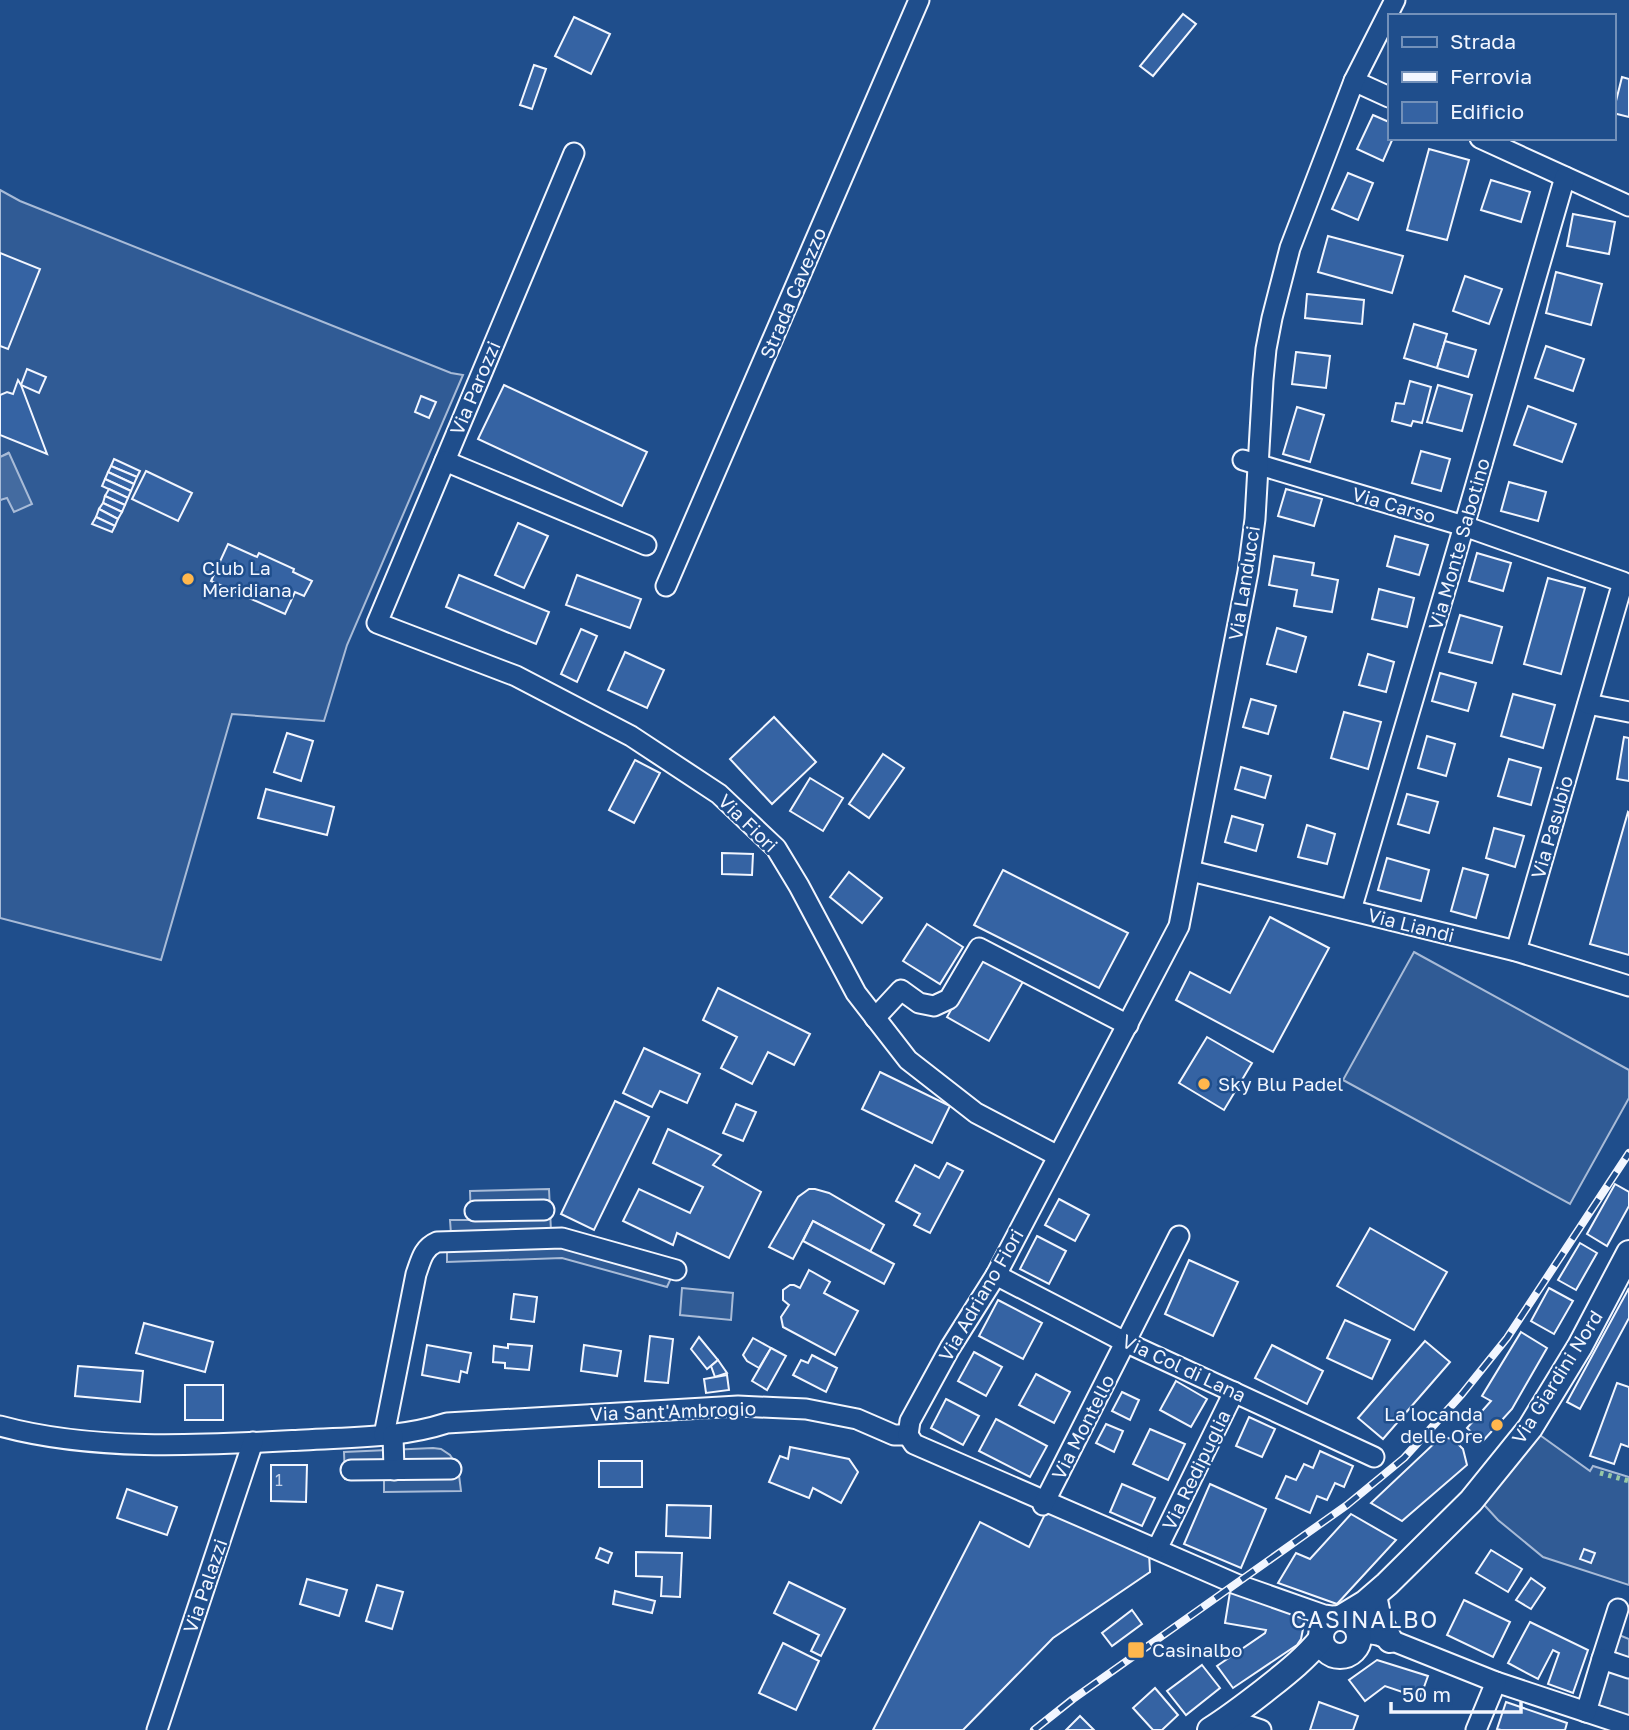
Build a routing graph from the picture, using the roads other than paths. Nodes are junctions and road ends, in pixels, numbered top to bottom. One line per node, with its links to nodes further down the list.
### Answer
1 (919, 0): 13 (street, Strada Cavezzo)
2 (1395, 0): 3 (street, Via Landucci)
3 (1354, 81): 4 (street); 10 (street, Via Landucci)
4 (1388, 97)
5 (1484, 140): 7 (street)
6 (574, 153): 9 (street, Via Parozzi)
7 (1565, 177): 8 (street); 11 (street, Via Monte Sabotino)
8 (1629, 206)
9 (445, 461): 12 (street); 15 (street, Via Parozzi)
10 (1251, 463): 11 (street, Via Carso); 18 (street, Via Landucci)
11 (1464, 526): 14 (street, Via Carso); 19 (street, Via Monte Sabotino)
12 (646, 545)
13 (666, 586)
14 (1623, 595): 16 (street, Via Pasubio)
15 (377, 623): 22 (street, Via Fiori)
16 (1588, 704): 17 (street); 20 (street, Via Pasubio)
17 (1629, 712)
18 (1191, 871): 19 (street, Via Liandi); 23 (street, Via Landucci)
19 (1350, 910): 20 (street, Via Liandi)
20 (1517, 951): 21 (street, Via Liandi)
21 (1629, 986)
22 (876, 1018): 23 (street); 24 (street, Via Fiori)
23 (1128, 1025): 24 (street, Via Landucci)
24 (1058, 1156): 32 (street, Via Adriano Fiori)
25 (544, 1210): 27 (street)
26 (475, 1211): 27 (street)
27 (502, 1211): 29 (street)
28 (1179, 1236): 33 (street, Via Montello)
29 (503, 1240): 31 (street); 36 (street)
30 (1629, 1253): 45 (main road, Via Giardini Nord)
31 (676, 1270)
32 (996, 1275): 33 (street, Via Col di Lana); 37 (street, Via Adriano Fiori)
33 (1125, 1342): 34 (street, Via Col di Lana); 43 (street, Via Montello)
34 (1234, 1392): 39 (street, Via Col di Lana); 44 (street, Via Redipuglia)
35 (0, 1426): 38 (street, Via Sant'Ambrogio)
36 (389, 1435): 37 (street, Via Sant'Ambrogio); 38 (street, Via Sant'Ambrogio); 41 (street)
37 (908, 1435): 43 (street, Via Sant'Ambrogio)
38 (253, 1442): 57 (street, Via Palazzi)
39 (1374, 1457)
40 (451, 1469): 41 (street)
41 (394, 1470): 42 (street)
42 (351, 1471)
43 (1044, 1503): 44 (street, Via Sant'Ambrogio)
44 (1157, 1549): 46 (street, Via Sant'Ambrogio)
45 (1381, 1592): 48 (main road, Via Giardini Nord); 49 (main road)
46 (1307, 1608): 48 (street, Via Sant'Ambrogio); 50 (street)
47 (1618, 1609): 51 (street)
48 (1351, 1629): 49 (street); 50 (main road, Via Giardini Nord); 50 (main road, Via Giardini Nord)
49 (1390, 1640): 53 (street)
50 (1327, 1647): 55 (main road, Via Giardini Nord)
51 (1602, 1659): 52 (street); 54 (street)
52 (1629, 1668)
53 (1496, 1682): 54 (street); 59 (street)
54 (1586, 1713): 56 (street)
55 (1219, 1725): 58 (street)
56 (1629, 1726)
57 (156, 1730)
58 (1261, 1730)
59 (1476, 1730)

